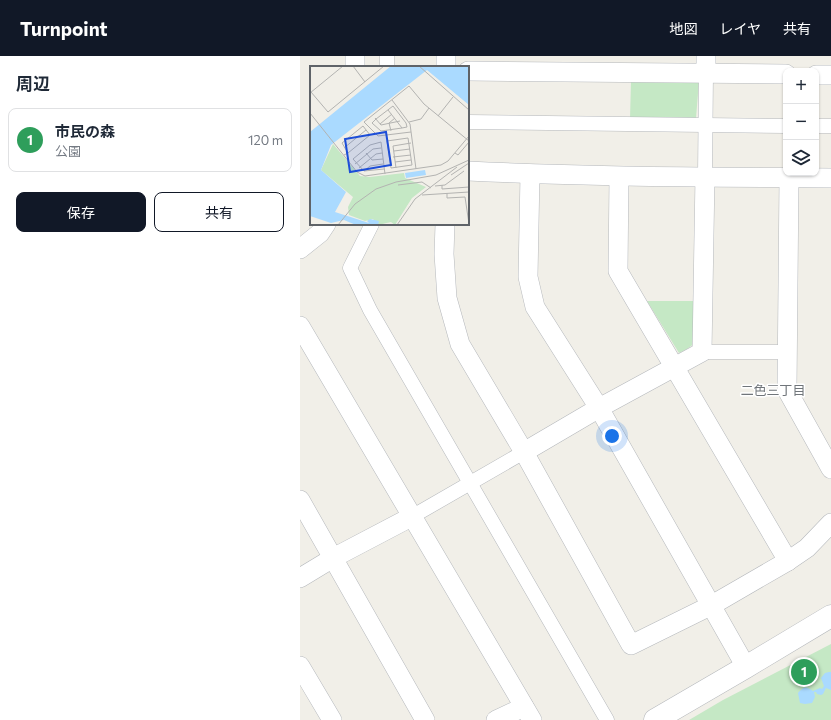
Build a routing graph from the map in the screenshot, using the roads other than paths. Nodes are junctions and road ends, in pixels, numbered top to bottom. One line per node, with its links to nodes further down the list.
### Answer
1 (706, 64): 2 (street); 3 (street); 7 (street)
2 (469, 71)
3 (783, 74)
4 (819, 75): 5 (street)
5 (831, 75)
6 (469, 122): 7 (street)
7 (705, 125): 8 (street); 13 (street)
8 (783, 126)
9 (819, 126): 10 (street)
10 (831, 126)
11 (469, 171): 12 (street)
12 (530, 174): 14 (street); 25 (street)
13 (705, 176): 14 (street); 15 (street); 22 (street)
14 (619, 177): 24 (street)
15 (788, 178): 16 (street); 23 (street)
16 (831, 178)
17 (325, 225): 20 (street)
18 (372, 225): 28 (street)
19 (445, 225): 26 (street)
20 (300, 249)
21 (300, 326): 30 (street)
22 (702, 352): 23 (street); 24 (street)
23 (787, 352): 27 (street)
24 (675, 367): 25 (street); 33 (street)
25 (599, 408): 26 (street); 35 (street)
26 (524, 452): 28 (street); 35 (street)
27 (831, 469)
28 (470, 483): 30 (street); 43 (street)
29 (300, 500): 32 (street)
30 (413, 516): 32 (street); 39 (street)
31 (831, 523): 33 (street)
32 (333, 558): 34 (street); 41 (street)
33 (788, 562): 35 (street)
34 (300, 578)
35 (712, 605): 38 (street)
36 (831, 616): 38 (street)
37 (300, 666): 40 (street)
38 (746, 668): 44 (street)
39 (528, 713): 42 (street)
40 (332, 720)
41 (425, 720)
42 (496, 720)
43 (607, 720)
44 (655, 720)

